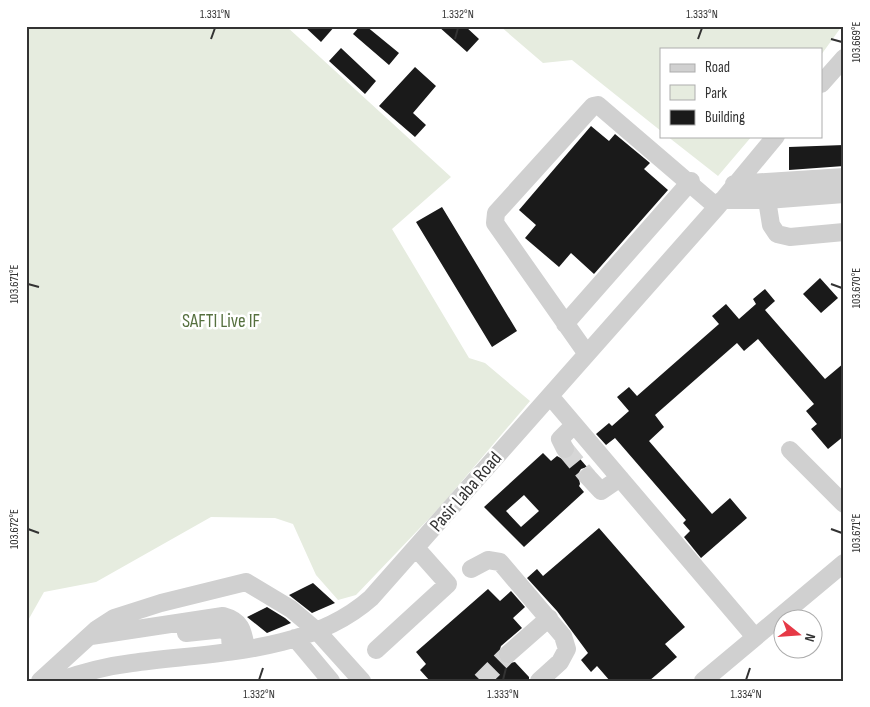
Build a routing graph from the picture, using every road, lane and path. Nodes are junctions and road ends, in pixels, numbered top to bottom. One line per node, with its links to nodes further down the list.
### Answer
1 (844, 58): 2 (street)
2 (822, 83)
3 (774, 138): 6 (street, Pasir Laba Road)
4 (844, 177): 6 (street)
5 (691, 181): 9 (street); 11 (street); 11 (street)
6 (734, 184): 9 (street, Pasir Laba Road)
7 (844, 194): 8 (street)
8 (767, 200): 9 (street); 10 (street)
9 (720, 203): 12 (street, Pasir Laba Road)
10 (844, 232)
11 (565, 324): 12 (street)
12 (587, 354): 13 (street, Pasir Laba Road)
13 (550, 396): 14 (street); 20 (street, Pasir Laba Road)
14 (574, 424): 15 (street); 18 (street)
15 (565, 449)
16 (790, 450): 19 (street)
17 (588, 477): 18 (street)
18 (620, 478): 26 (street)
19 (844, 504)
20 (416, 548): 24 (street, Pasir Laba Road); 29 (street)
21 (844, 563): 26 (street)
22 (471, 569): 23 (street)
23 (549, 618): 30 (street); 35 (street)
24 (317, 630): 25 (street); 27 (street, Pasir Laba Road); 34 (street)
25 (90, 636): 28 (street); 31 (street)
26 (756, 637): 36 (street)
27 (295, 638): 28 (street, Pasir Laba Road); 33 (street)
28 (238, 649): 32 (street, Pasir Laba Road)
29 (376, 650)
30 (508, 654)
31 (40, 681)
32 (58, 681)
33 (331, 681)
34 (362, 681)
35 (538, 681)
36 (703, 681)

